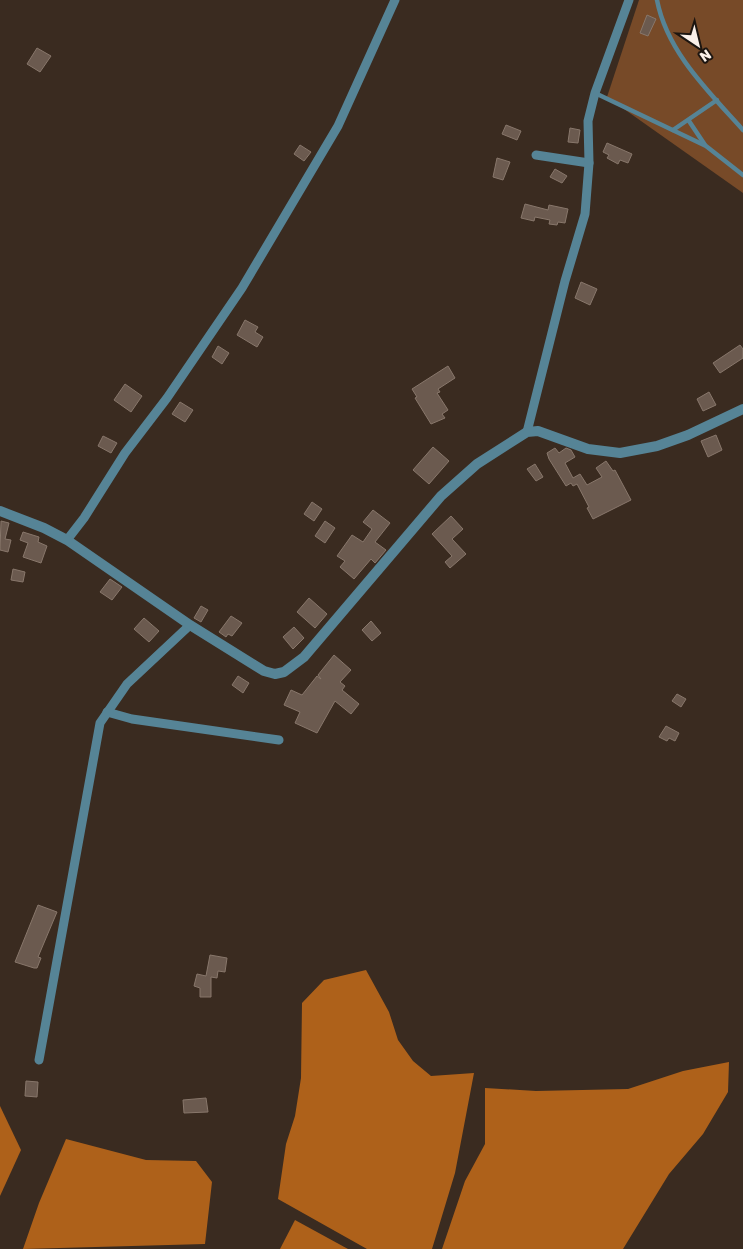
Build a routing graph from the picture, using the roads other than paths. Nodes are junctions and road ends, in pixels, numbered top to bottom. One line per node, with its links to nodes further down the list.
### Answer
1 (394, 0): 16 (street)
2 (629, 0): 4 (street)
3 (657, 0): 5 (lane)
4 (595, 93): 7 (lane); 11 (street)
5 (716, 100): 6 (lane); 8 (lane)
6 (689, 121): 7 (lane); 9 (lane)
7 (673, 130): 9 (lane)
8 (743, 130)
9 (706, 146): 12 (lane)
10 (536, 156): 11 (street)
11 (589, 162): 14 (street)
12 (743, 175)
13 (743, 409): 14 (street)
14 (527, 432): 17 (street)
15 (0, 511): 16 (street)
16 (67, 540): 17 (street)
17 (190, 625): 18 (street)
18 (107, 712): 19 (street); 20 (street)
19 (279, 740)
20 (39, 1060)

